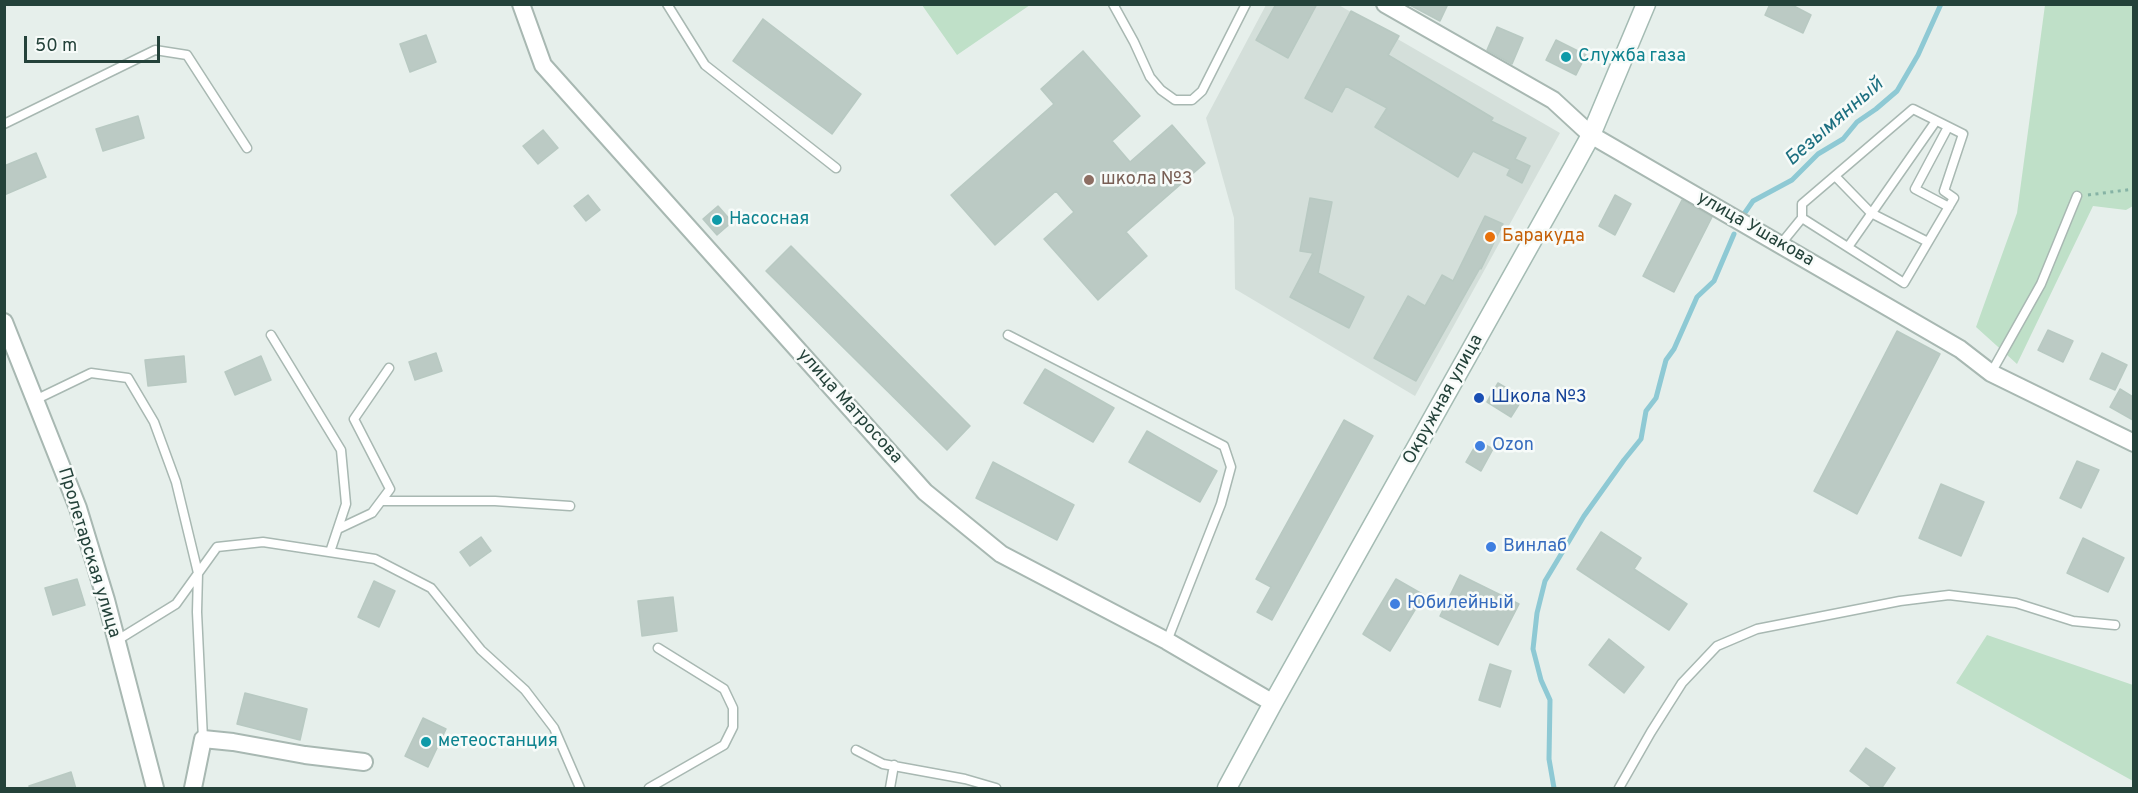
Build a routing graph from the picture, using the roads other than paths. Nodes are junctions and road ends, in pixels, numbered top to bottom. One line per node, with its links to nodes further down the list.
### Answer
1 (521, 4): 35 (street, улица Матросова)
2 (667, 4): 12 (lane)
3 (1113, 4): 4 (lane)
4 (1246, 4)
5 (1385, 4): 10 (street, улица Ушакова)
6 (1646, 4): 10 (main road, Окружная улица)
7 (1936, 121): 9 (lane); 13 (lane); 16 (lane)
8 (4, 123): 11 (lane)
9 (1948, 127): 15 (lane); 15 (lane)
10 (1591, 135): 19 (street, улица Ушакова); 37 (main road, Окружная улица)
11 (247, 148)
12 (836, 168)
13 (1835, 176): 16 (lane); 17 (lane)
14 (2077, 196): 25 (lane)
15 (1949, 207): 18 (lane)
16 (1871, 213): 18 (lane); 20 (lane)
17 (1802, 219): 19 (lane); 20 (lane)
18 (1928, 242): 20 (lane)
19 (1780, 244): 25 (street, улица Ушакова)
20 (1848, 247)
21 (4, 322): 26 (street, Пролетарская улица)
22 (1008, 334): 35 (lane)
23 (271, 335): 30 (lane)
24 (389, 368): 28 (lane)
25 (1991, 373): 27 (street, улица Ушакова)
26 (35, 400): 32 (lane); 34 (street, Пролетарская улица)
27 (2133, 443)
28 (382, 501): 29 (lane); 30 (lane)
29 (570, 506)
30 (338, 529): 31 (lane)
31 (330, 552): 32 (lane); 44 (lane)
32 (198, 573): 34 (lane); 38 (lane)
33 (2115, 624): 49 (lane)
34 (116, 641): 42 (street, Пролетарская улица)
35 (1167, 641): 37 (street, улица Матросова)
36 (658, 648): 45 (lane)
37 (1273, 703): 48 (main road, Окружная улица)
38 (203, 739): 40 (street); 43 (street)
39 (856, 750): 41 (lane)
40 (364, 762)
41 (894, 765): 46 (lane); 47 (lane)
42 (156, 789)
43 (193, 789)
44 (580, 789)
45 (649, 789)
46 (890, 789)
47 (996, 789)
48 (1227, 789)
49 (1618, 789)

